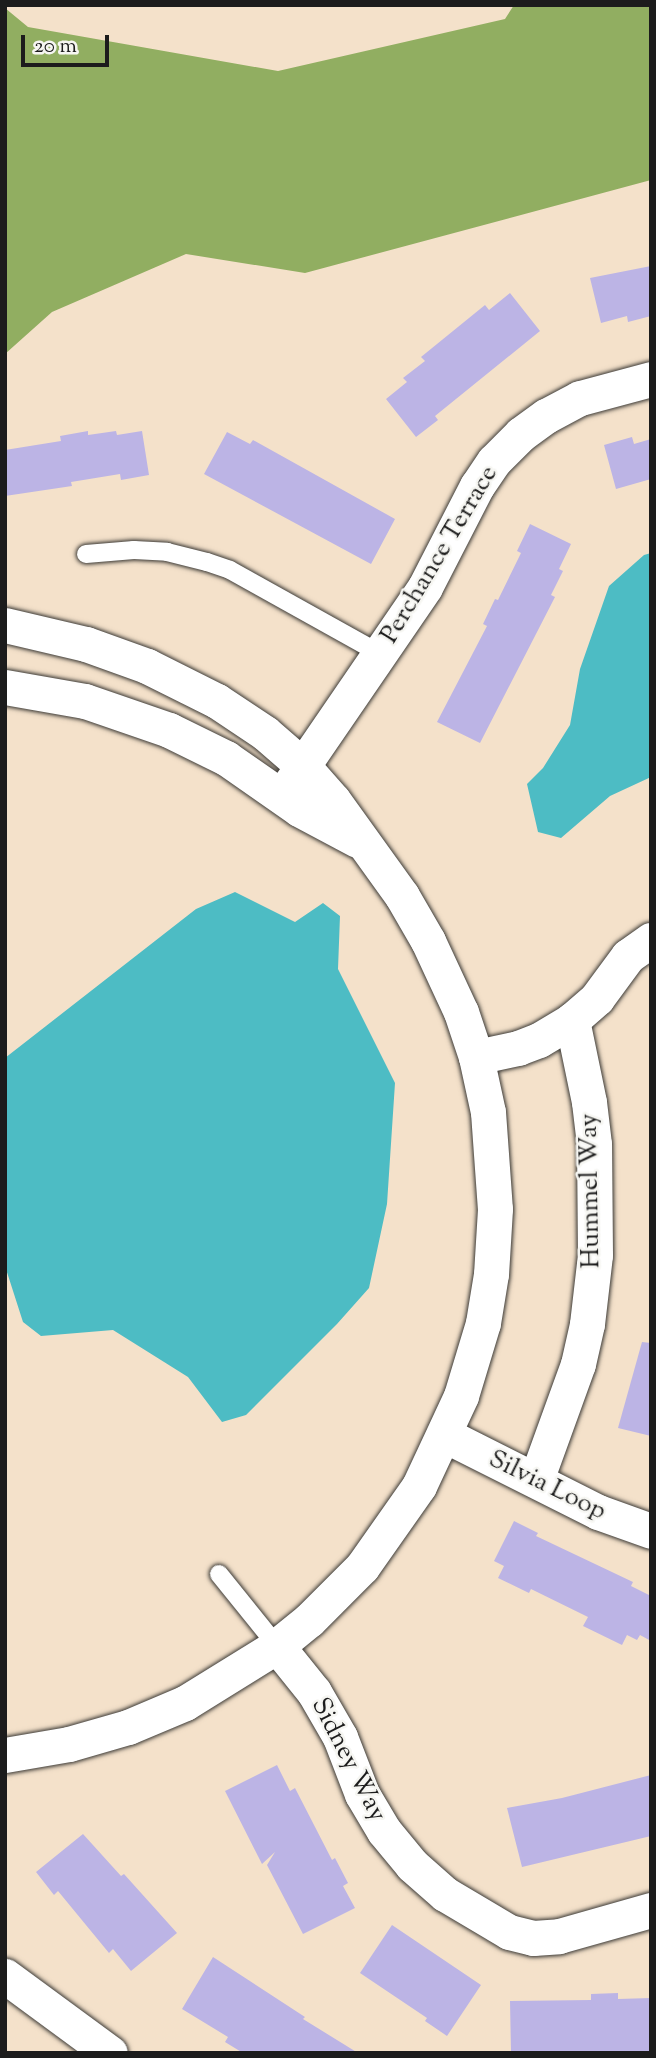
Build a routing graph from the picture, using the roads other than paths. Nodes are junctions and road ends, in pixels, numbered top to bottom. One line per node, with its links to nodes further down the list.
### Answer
1 (651, 379): 4 (street, Perchance Terrace)
2 (86, 554): 4 (lane)
3 (5, 625): 6 (street)
4 (381, 654): 6 (street, Perchance Terrace)
5 (5, 687): 7 (street)
6 (303, 766): 7 (street, Perchance Terrace); 8 (street)
7 (282, 796): 8 (street)
8 (363, 844): 11 (street)
9 (651, 940): 10 (street)
10 (572, 1020): 11 (street); 13 (street, Hummel Way)
11 (476, 1057): 12 (street)
12 (445, 1435): 13 (street, Silvia Loop); 16 (street)
13 (536, 1480): 14 (street, Silvia Loop)
14 (651, 1531)
15 (219, 1574): 16 (lane)
16 (277, 1646): 17 (street); 18 (street, Sidney Way)
17 (5, 1755)
18 (651, 1910)
19 (5, 1976): 20 (street)
20 (110, 2053)

